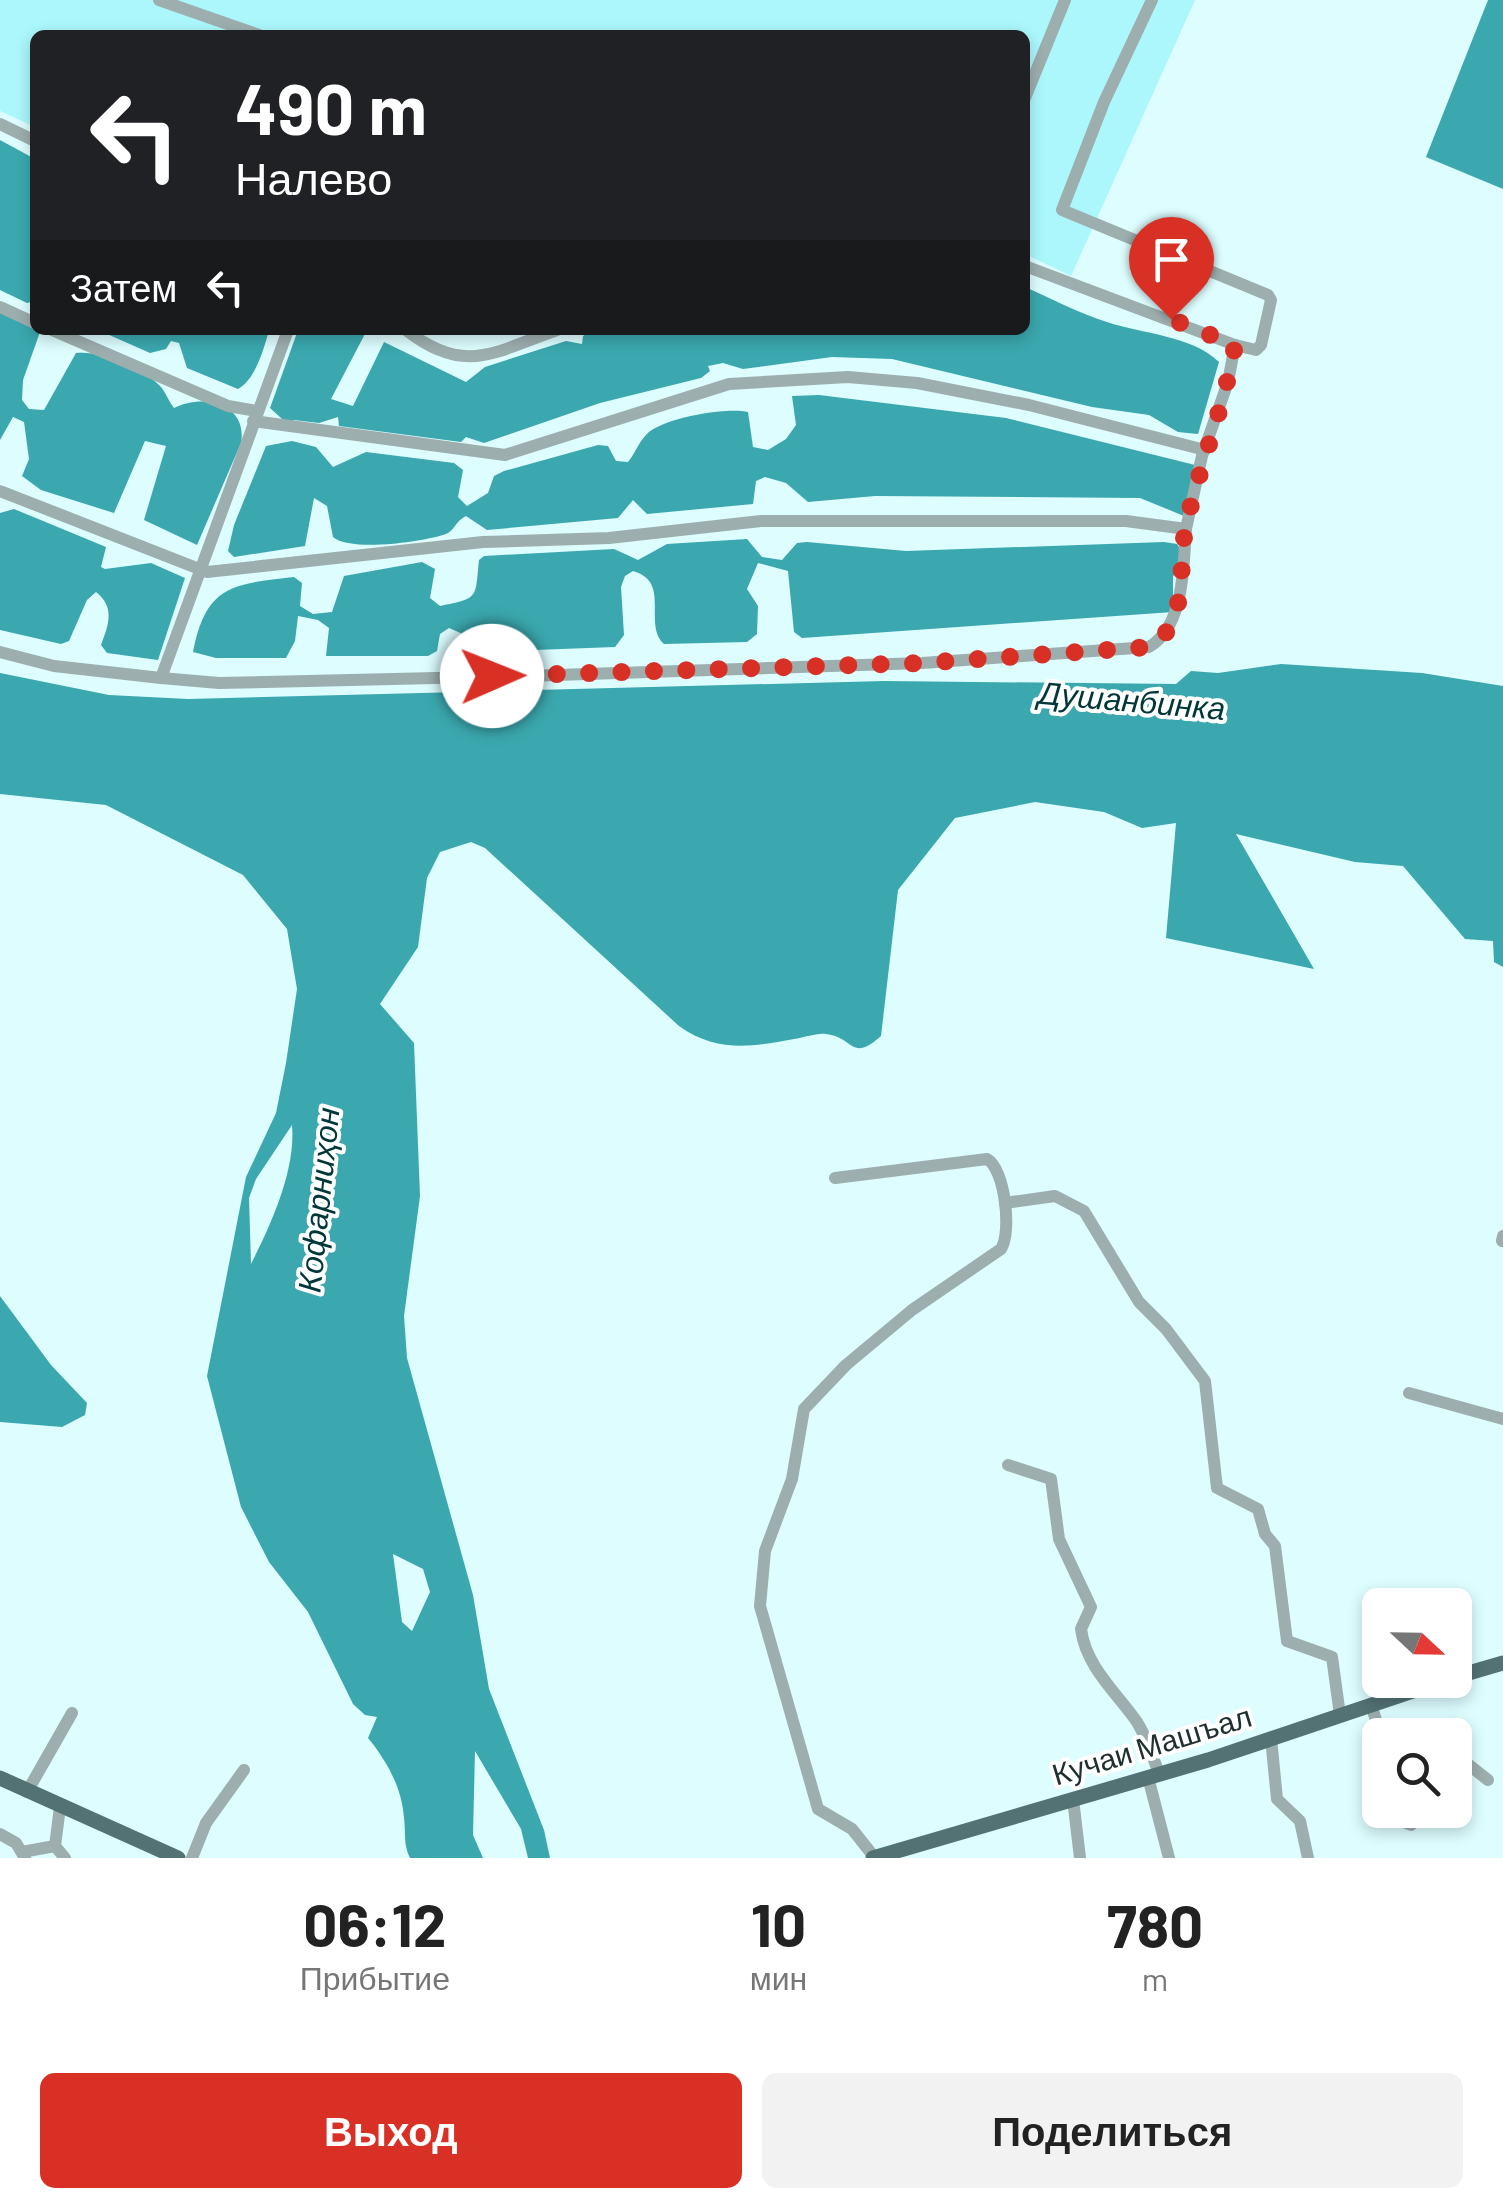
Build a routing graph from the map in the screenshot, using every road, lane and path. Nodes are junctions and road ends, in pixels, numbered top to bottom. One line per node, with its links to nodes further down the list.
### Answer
1 (159, 0): 4 (street)
2 (1065, 0): 5 (street)
3 (1152, 0): 15 (street)
4 (245, 30)
5 (1030, 86)
6 (0, 124): 7 (street)
7 (30, 139)
8 (1030, 268): 15 (street)
9 (0, 307): 10 (street)
10 (30, 320)
11 (64, 335): 16 (street)
12 (286, 335): 16 (street)
13 (414, 335): 14 (street)
14 (540, 335)
15 (1235, 345): 17 (street)
16 (255, 416): 17 (street); 20 (street)
17 (1204, 450): 19 (street)
18 (0, 491): 20 (street)
19 (1186, 529): 20 (street); 22 (street)
20 (198, 571): 22 (street)
21 (0, 652): 22 (street)
22 (160, 678)
23 (835, 1178): 24 (street)
24 (1005, 1202): 33 (street); 50 (street)
25 (1409, 1393): 26 (street)
26 (1503, 1419)
27 (1008, 1465): 38 (street)
28 (1503, 1662): 29 (main road)
29 (1472, 1672)
30 (1390, 1698): 31 (main road, Кучаи Машъал)
31 (1371, 1704): 33 (main road, Кучаи Машъал); 34 (street)
32 (72, 1713): 41 (street)
33 (1340, 1715): 35 (main road, Кучаи Машъал)
34 (1376, 1718)
35 (1271, 1738): 38 (main road, Кучаи Машъал); 53 (street)
36 (1472, 1767): 40 (street)
37 (244, 1770): 49 (street)
38 (1153, 1775): 42 (main road, Кучаи Машъал); 52 (street)
39 (0, 1778): 41 (main road)
40 (1488, 1780)
41 (27, 1792): 43 (main road)
42 (1073, 1799): 50 (main road, Кучаи Машъал); 51 (street)
43 (60, 1806): 45 (street); 48 (main road)
44 (0, 1834): 46 (street)
45 (55, 1846): 46 (street); 47 (street)
46 (24, 1855)
47 (64, 1858)
48 (178, 1858)
49 (192, 1858)
50 (874, 1858)
51 (1080, 1858)
52 (1170, 1858)
53 (1308, 1858)

